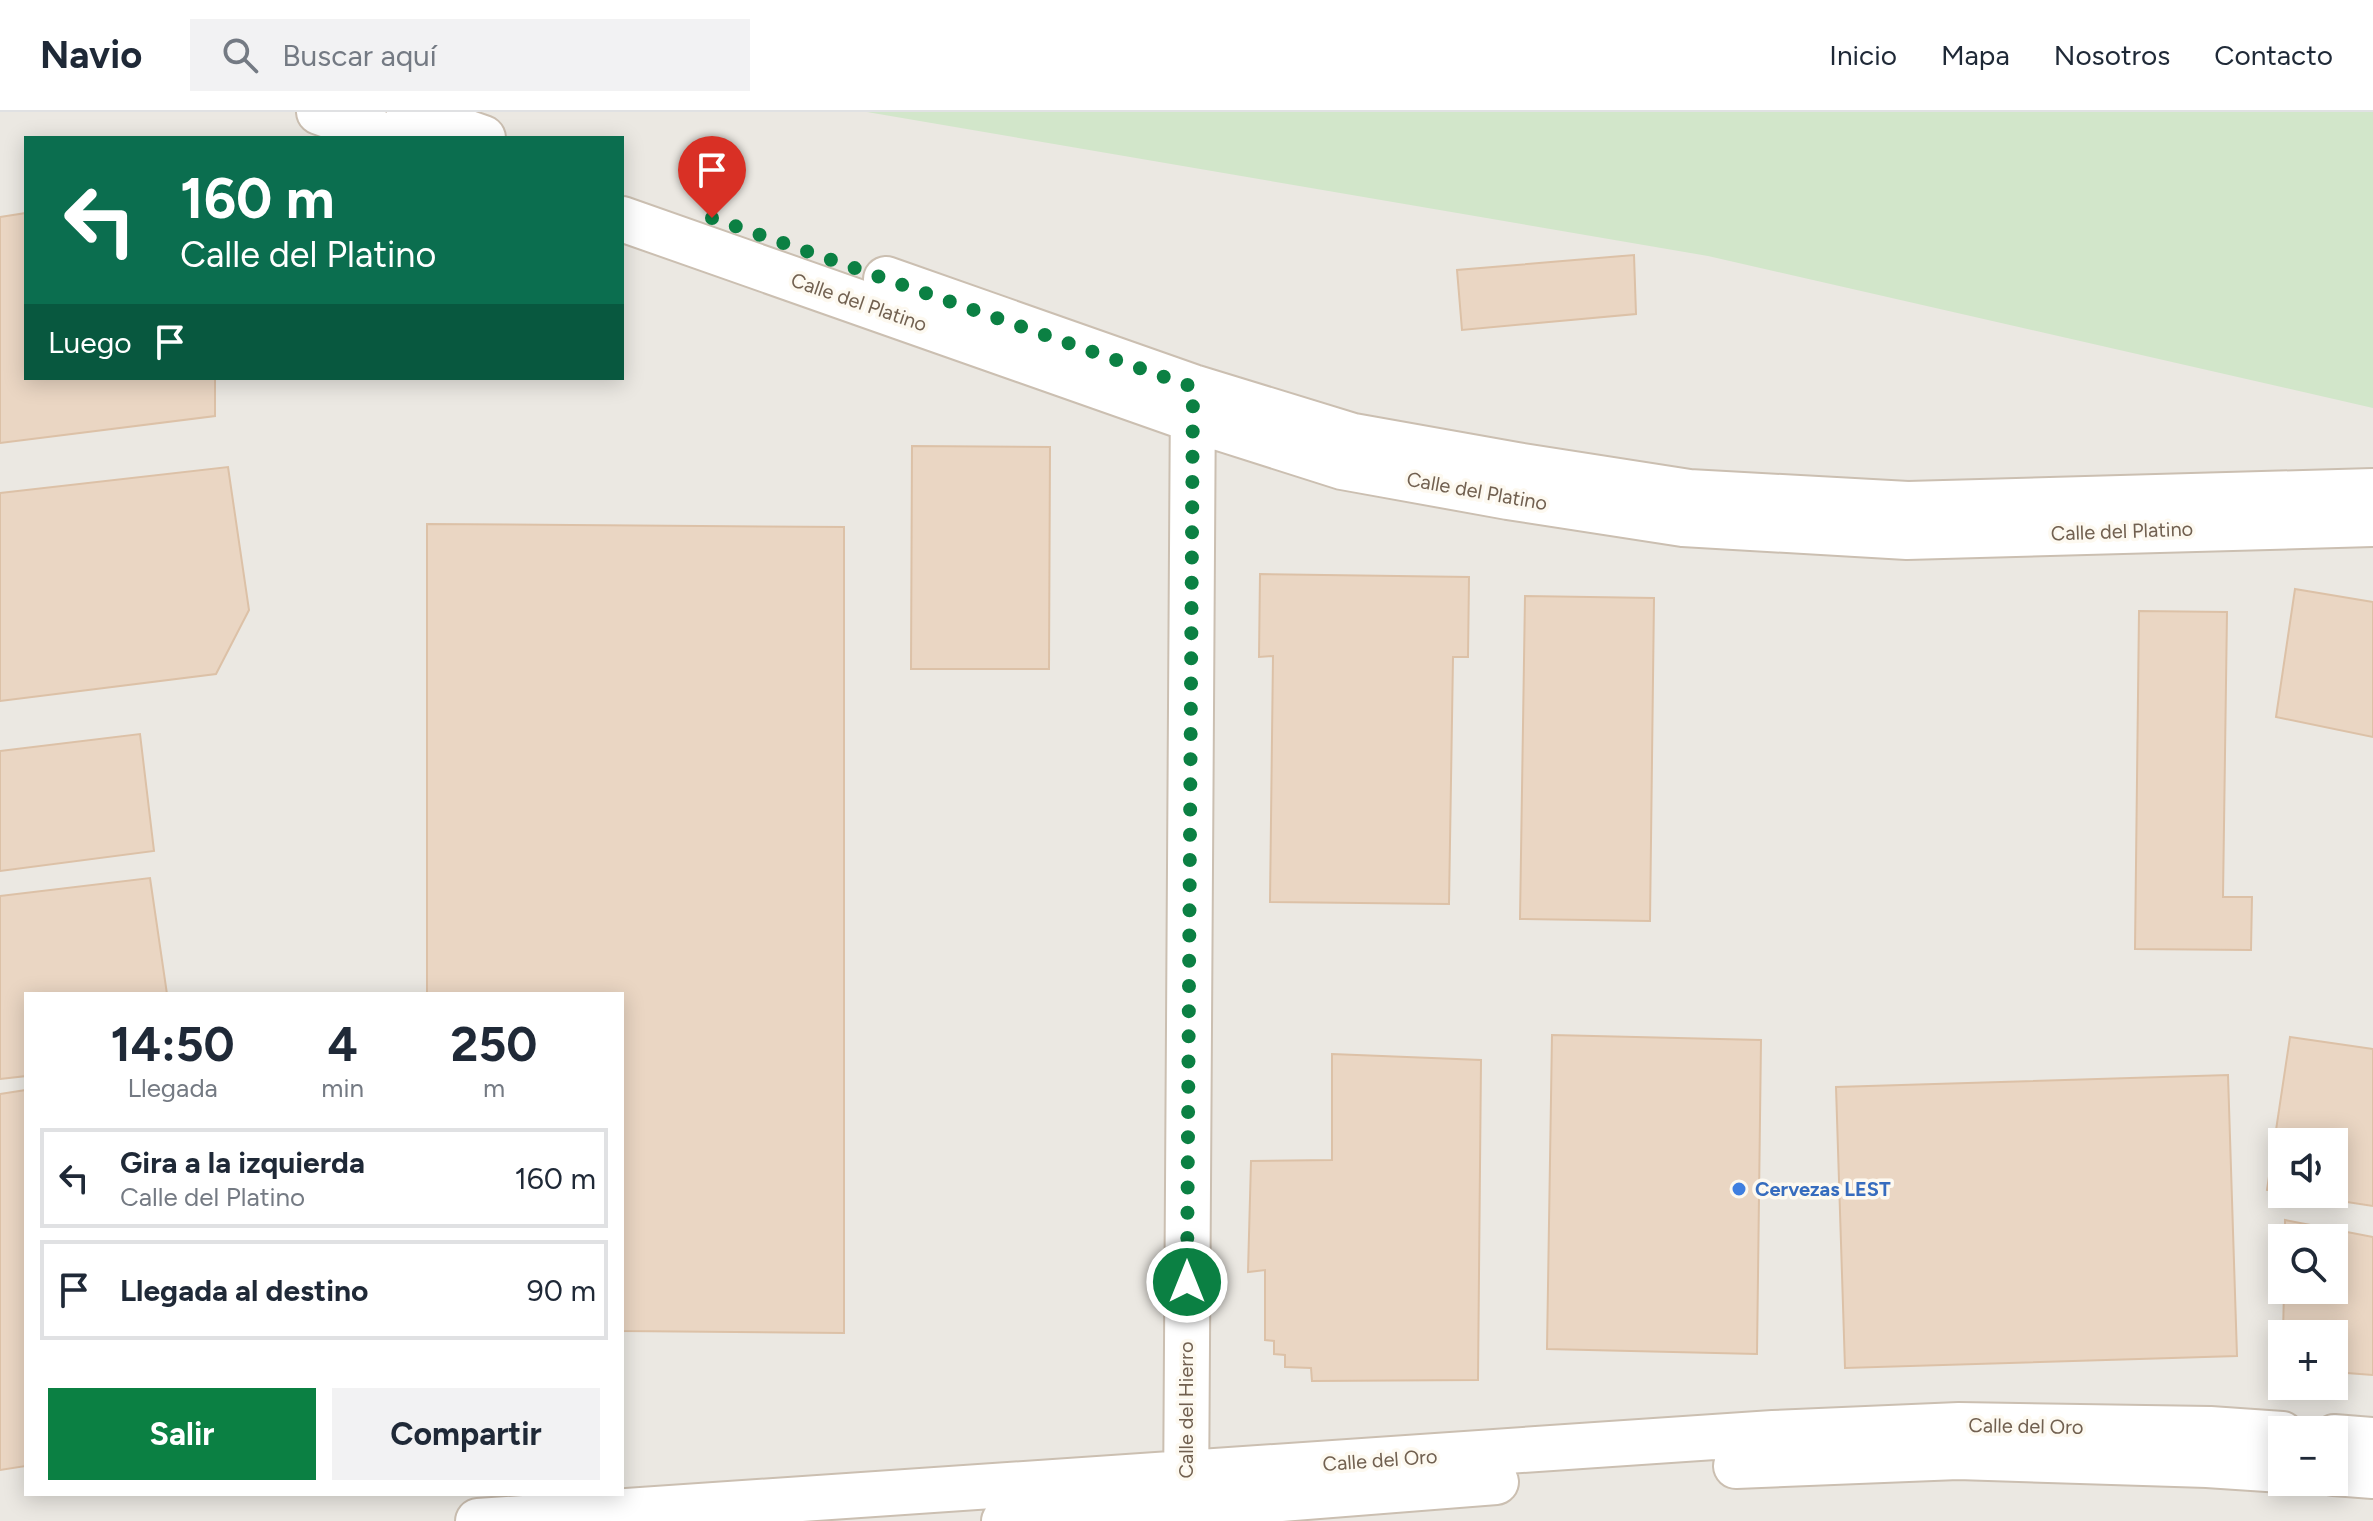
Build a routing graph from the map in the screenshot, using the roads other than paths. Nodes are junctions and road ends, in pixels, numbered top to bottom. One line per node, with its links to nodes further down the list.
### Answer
1 (319, 112): 3 (street)
2 (409, 112): 4 (street)
3 (386, 136)
4 (477, 136)
5 (624, 188): 7 (street, Calle del Platino)
6 (624, 220): 7 (street, Calle del Platino)
7 (1192, 403): 8 (street, Calle del Platino); 9 (street, Calle del Platino); 16 (street, Calle del Hierro)
8 (2373, 491)
9 (2373, 524)
10 (2268, 1433): 16 (street, Calle del Oro)
11 (2348, 1438): 12 (street)
12 (2373, 1440)
13 (2268, 1469): 16 (street, Calle del Oro)
14 (2348, 1474): 15 (street)
15 (2373, 1476)
16 (1186, 1501): 17 (street, Calle del Oro); 18 (street, Calle del Oro)
17 (478, 1521)
18 (1004, 1521)

